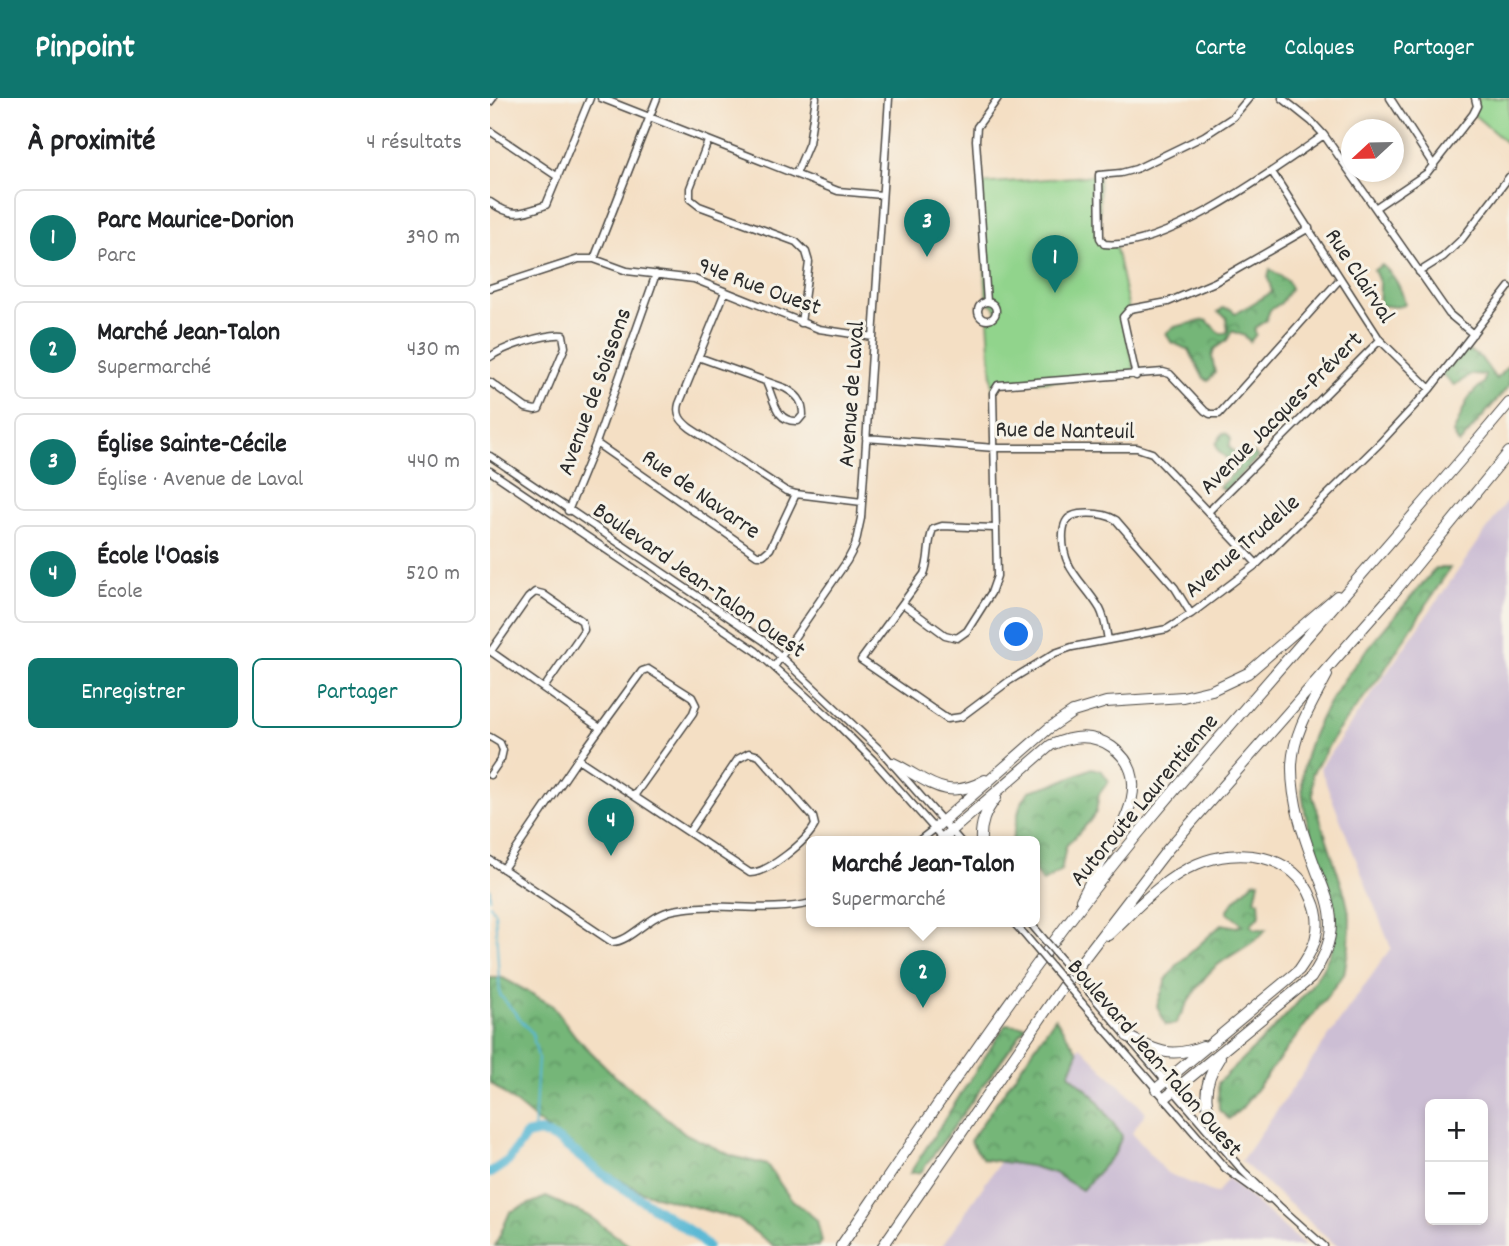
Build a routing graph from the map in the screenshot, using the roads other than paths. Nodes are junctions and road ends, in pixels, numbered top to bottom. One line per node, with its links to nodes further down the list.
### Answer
1 (493, 98): 12 (street)
2 (590, 98): 20 (street)
3 (601, 98): 13 (street)
4 (657, 98): 13 (street)
5 (816, 98): 19 (street)
6 (889, 98): 22 (street, Avenue de Laval)
7 (998, 98): 35 (street)
8 (1249, 98): 18 (street)
9 (1282, 98): 15 (street)
10 (1390, 98): 17 (street)
11 (1475, 98): 17 (street)
12 (490, 102)
13 (649, 117): 16 (street); 26 (street)
14 (490, 131): 20 (street)
15 (1324, 135): 18 (street); 24 (street)
16 (708, 141): 19 (street); 36 (street)
17 (1434, 166): 24 (street)
18 (1272, 172): 25 (street, Rue Clairval)
19 (796, 174): 22 (street)
20 (558, 177): 23 (street)
21 (1509, 177): 27 (street)
22 (882, 195): 38 (street, Avenue de Laval)
23 (490, 202)
24 (1375, 208): 27 (street)
25 (1309, 228): 29 (street, Rue Clairval); 42 (street)
26 (594, 259): 28 (street, 94e Rue Ouest); 31 (street)
27 (1419, 272): 37 (street)
28 (656, 274): 34 (street, 94e Rue Ouest); 48 (street, Avenue de Soissons)
29 (1340, 279): 39 (street, Rue Clairval); 42 (street)
30 (490, 280): 31 (street)
31 (499, 286): 33 (street)
32 (1509, 287): 37 (street, Avenue Trudelle)
33 (490, 288)
34 (725, 292): 36 (street, 94e Rue Ouest); 41 (street)
35 (987, 302)
36 (801, 323): 38 (street, 94e Rue Ouest)
37 (1473, 334): 45 (street, Avenue Trudelle)
38 (873, 337): 47 (street, Avenue de Laval)
39 (1380, 340): 45 (street, Rue Clairval); 56 (street, Avenue Jacques-Prévert)
40 (490, 357): 43 (street)
41 (698, 357): 44 (street); 53 (street)
42 (1136, 376): 49 (street)
43 (490, 382)
44 (766, 382): 44 (street)
45 (1430, 389): 59 (street, Avenue Trudelle)
46 (1509, 403): 60 (highway, Autoroute Laurentienne)
47 (866, 438): 49 (street, Rue de Nanteuil); 54 (street, Avenue de Laval)
48 (596, 443): 53 (street, Rue de Navarre); 55 (street, Avenue de Soissons)
49 (995, 447): 56 (street, Rue de Nanteuil); 58 (street)
50 (1509, 452): 66 (highway)
51 (490, 456): 55 (street, Boulevard Jean-Talon Ouest)
52 (490, 471): 57 (street, Boulevard Jean-Talon Ouest)
53 (796, 494): 54 (street)
54 (862, 502): 65 (street, Avenue de Laval)
55 (568, 509): 57 (street, Avenue de Soissons); 65 (street, Boulevard Jean-Talon Ouest)
56 (1208, 512): 59 (street, Rue de Nanteuil)
57 (564, 520): 67 (street, Boulevard Jean-Talon Ouest)
58 (994, 528): 61 (street); 61 (street)
59 (1257, 564): 62 (street, Avenue Trudelle)
60 (1364, 572): 73 (highway); 89 (highway, Autoroute Laurentienne)
61 (903, 604): 63 (street, Avenue Trudelle)
62 (1191, 614): 63 (street, Avenue Trudelle); 63 (street)
63 (1108, 640)
64 (491, 651): 68 (street); 68 (street)
65 (782, 656): 67 (street, Avenue de Laval); 72 (street, Boulevard Jean-Talon Ouest)
66 (1336, 660): 92 (highway); 95 (highway)
67 (774, 667): 77 (street, Boulevard Jean-Talon Ouest)
68 (544, 688): 69 (street)
69 (600, 728): 71 (street); 76 (street)
70 (490, 737): 74 (street)
71 (578, 758): 76 (street); 87 (street)
72 (893, 763): 73 (highway); 77 (street, Boulevard Jean-Talon Ouest)
73 (1003, 768): 77 (highway)
74 (490, 775)
75 (1005, 786): 83 (highway); 84 (highway); 89 (highway)
76 (634, 796): 78 (street)
77 (939, 825): 80 (street); 81 (street, Boulevard Jean-Talon Ouest); 82 (street, Boulevard Jean-Talon Ouest)
78 (690, 832): 79 (street); 85 (street)
79 (808, 836)
80 (925, 836)
81 (943, 836)
82 (943, 836)
83 (946, 836)
84 (981, 836)
85 (806, 837)
86 (490, 860): 87 (street)
87 (503, 869): 88 (street)
88 (806, 904)
89 (1067, 925): 102 (highway, Autoroute Laurentienne)
90 (1018, 927): 97 (street, Boulevard Jean-Talon Ouest, bridge)
91 (1033, 927): 93 (street, Boulevard Jean-Talon Ouest, bridge)
92 (1089, 951): 94 (highway); 103 (highway)
93 (1127, 1036): 94 (highway); 96 (street, Boulevard Jean-Talon Ouest)
94 (1213, 1043): 96 (highway)
95 (1224, 1051): 98 (highway); 100 (highway)
96 (1166, 1082): 97 (highway); 98 (street, Boulevard Jean-Talon Ouest)
97 (1156, 1089): 99 (street, Boulevard Jean-Talon Ouest)
98 (1174, 1091): 99 (highway); 100 (street, Boulevard Jean-Talon Ouest)
99 (1165, 1098): 101 (street, Boulevard Jean-Talon Ouest)
100 (1222, 1146): 101 (street, Boulevard Jean-Talon Ouest)
101 (1279, 1206): 104 (street, Boulevard Jean-Talon Ouest)
102 (841, 1246)
103 (883, 1246)
104 (1324, 1246)

